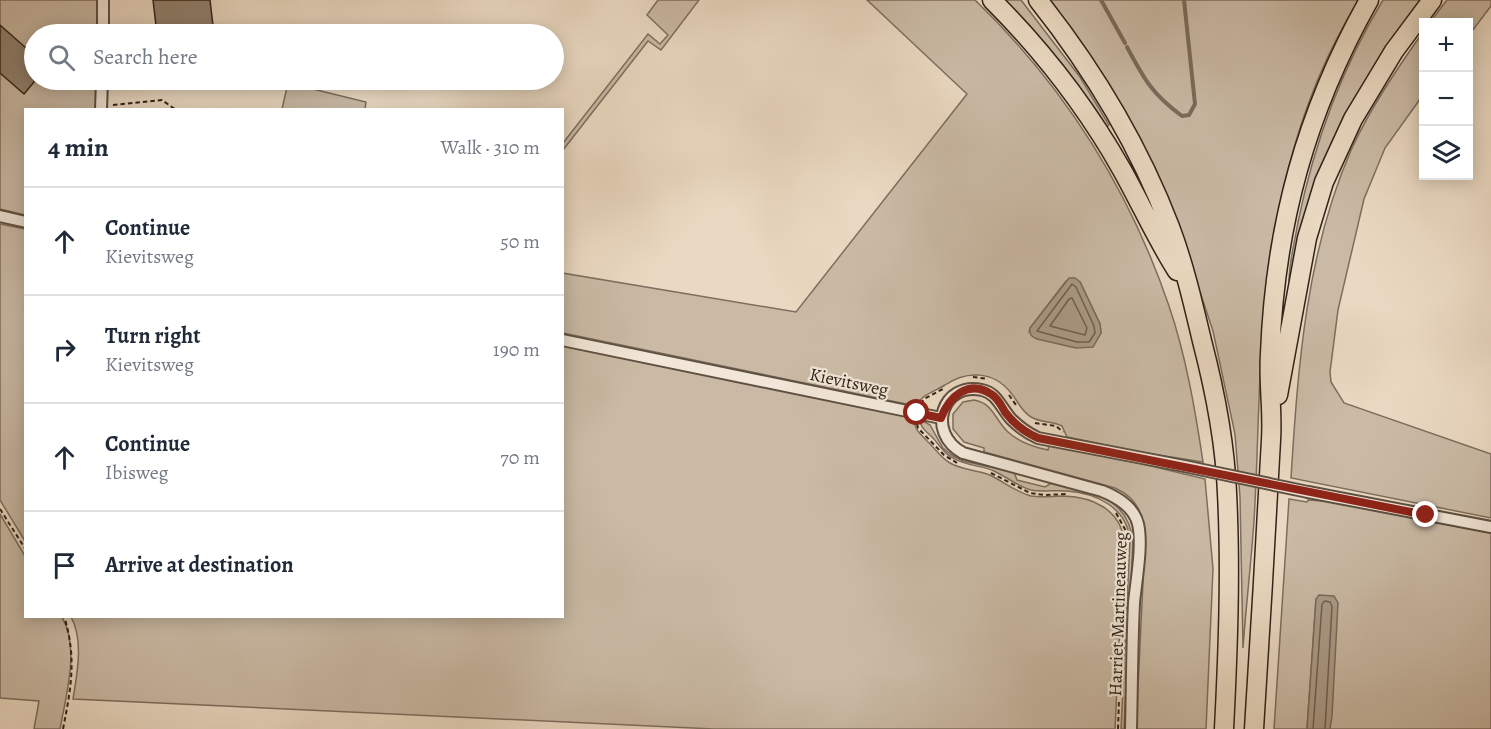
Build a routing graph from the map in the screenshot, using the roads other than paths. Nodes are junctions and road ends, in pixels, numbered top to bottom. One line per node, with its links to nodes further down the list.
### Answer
1 (103, 0): 6 (street)
2 (992, 0): 11 (highway)
3 (1038, 0): 11 (highway)
4 (1369, 0): 14 (highway)
5 (1432, 0): 14 (highway)
6 (103, 24)
7 (102, 90): 8 (street)
8 (101, 108)
9 (0, 216): 10 (street)
10 (24, 222)
11 (1190, 290): 17 (highway)
12 (564, 340): 13 (street, Kievitsweg)
13 (941, 418): 15 (street, bridge); 16 (street, Harriet Martineauweg)
14 (1271, 435): 18 (highway)
15 (1491, 527)
16 (1131, 729)
17 (1224, 729)
18 (1254, 729)

